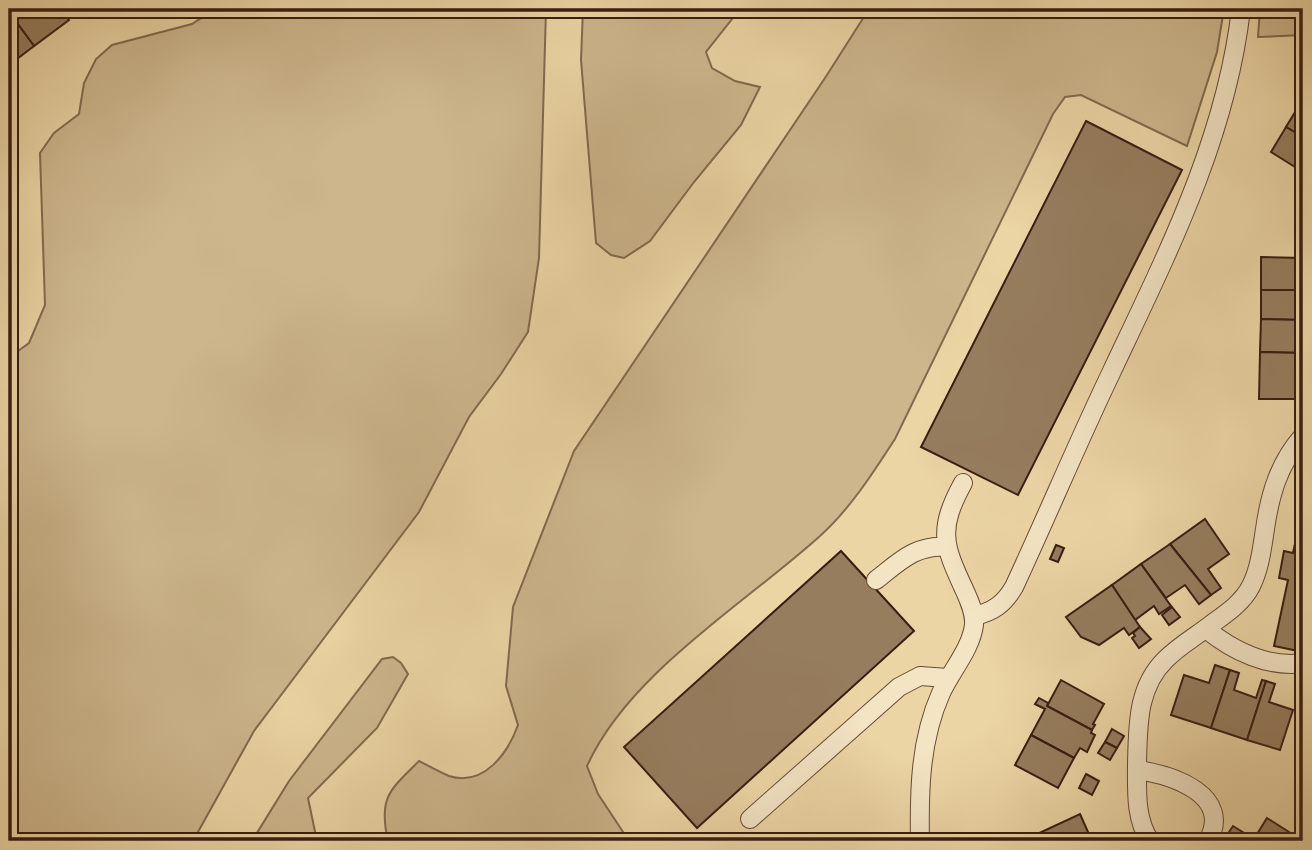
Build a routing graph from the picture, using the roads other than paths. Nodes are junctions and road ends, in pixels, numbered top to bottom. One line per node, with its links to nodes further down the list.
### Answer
1 (1241, 9): 6 (lane)
2 (1303, 436): 7 (lane)
3 (962, 483): 4 (lane)
4 (947, 547): 5 (lane); 6 (lane)
5 (876, 580)
6 (974, 616): 9 (lane)
7 (1206, 629): 8 (lane); 10 (lane)
8 (1303, 663)
9 (948, 678): 11 (lane); 12 (lane)
10 (1137, 770): 13 (lane); 14 (lane)
11 (750, 819)
12 (920, 841)
13 (1150, 841)
14 (1208, 841)

